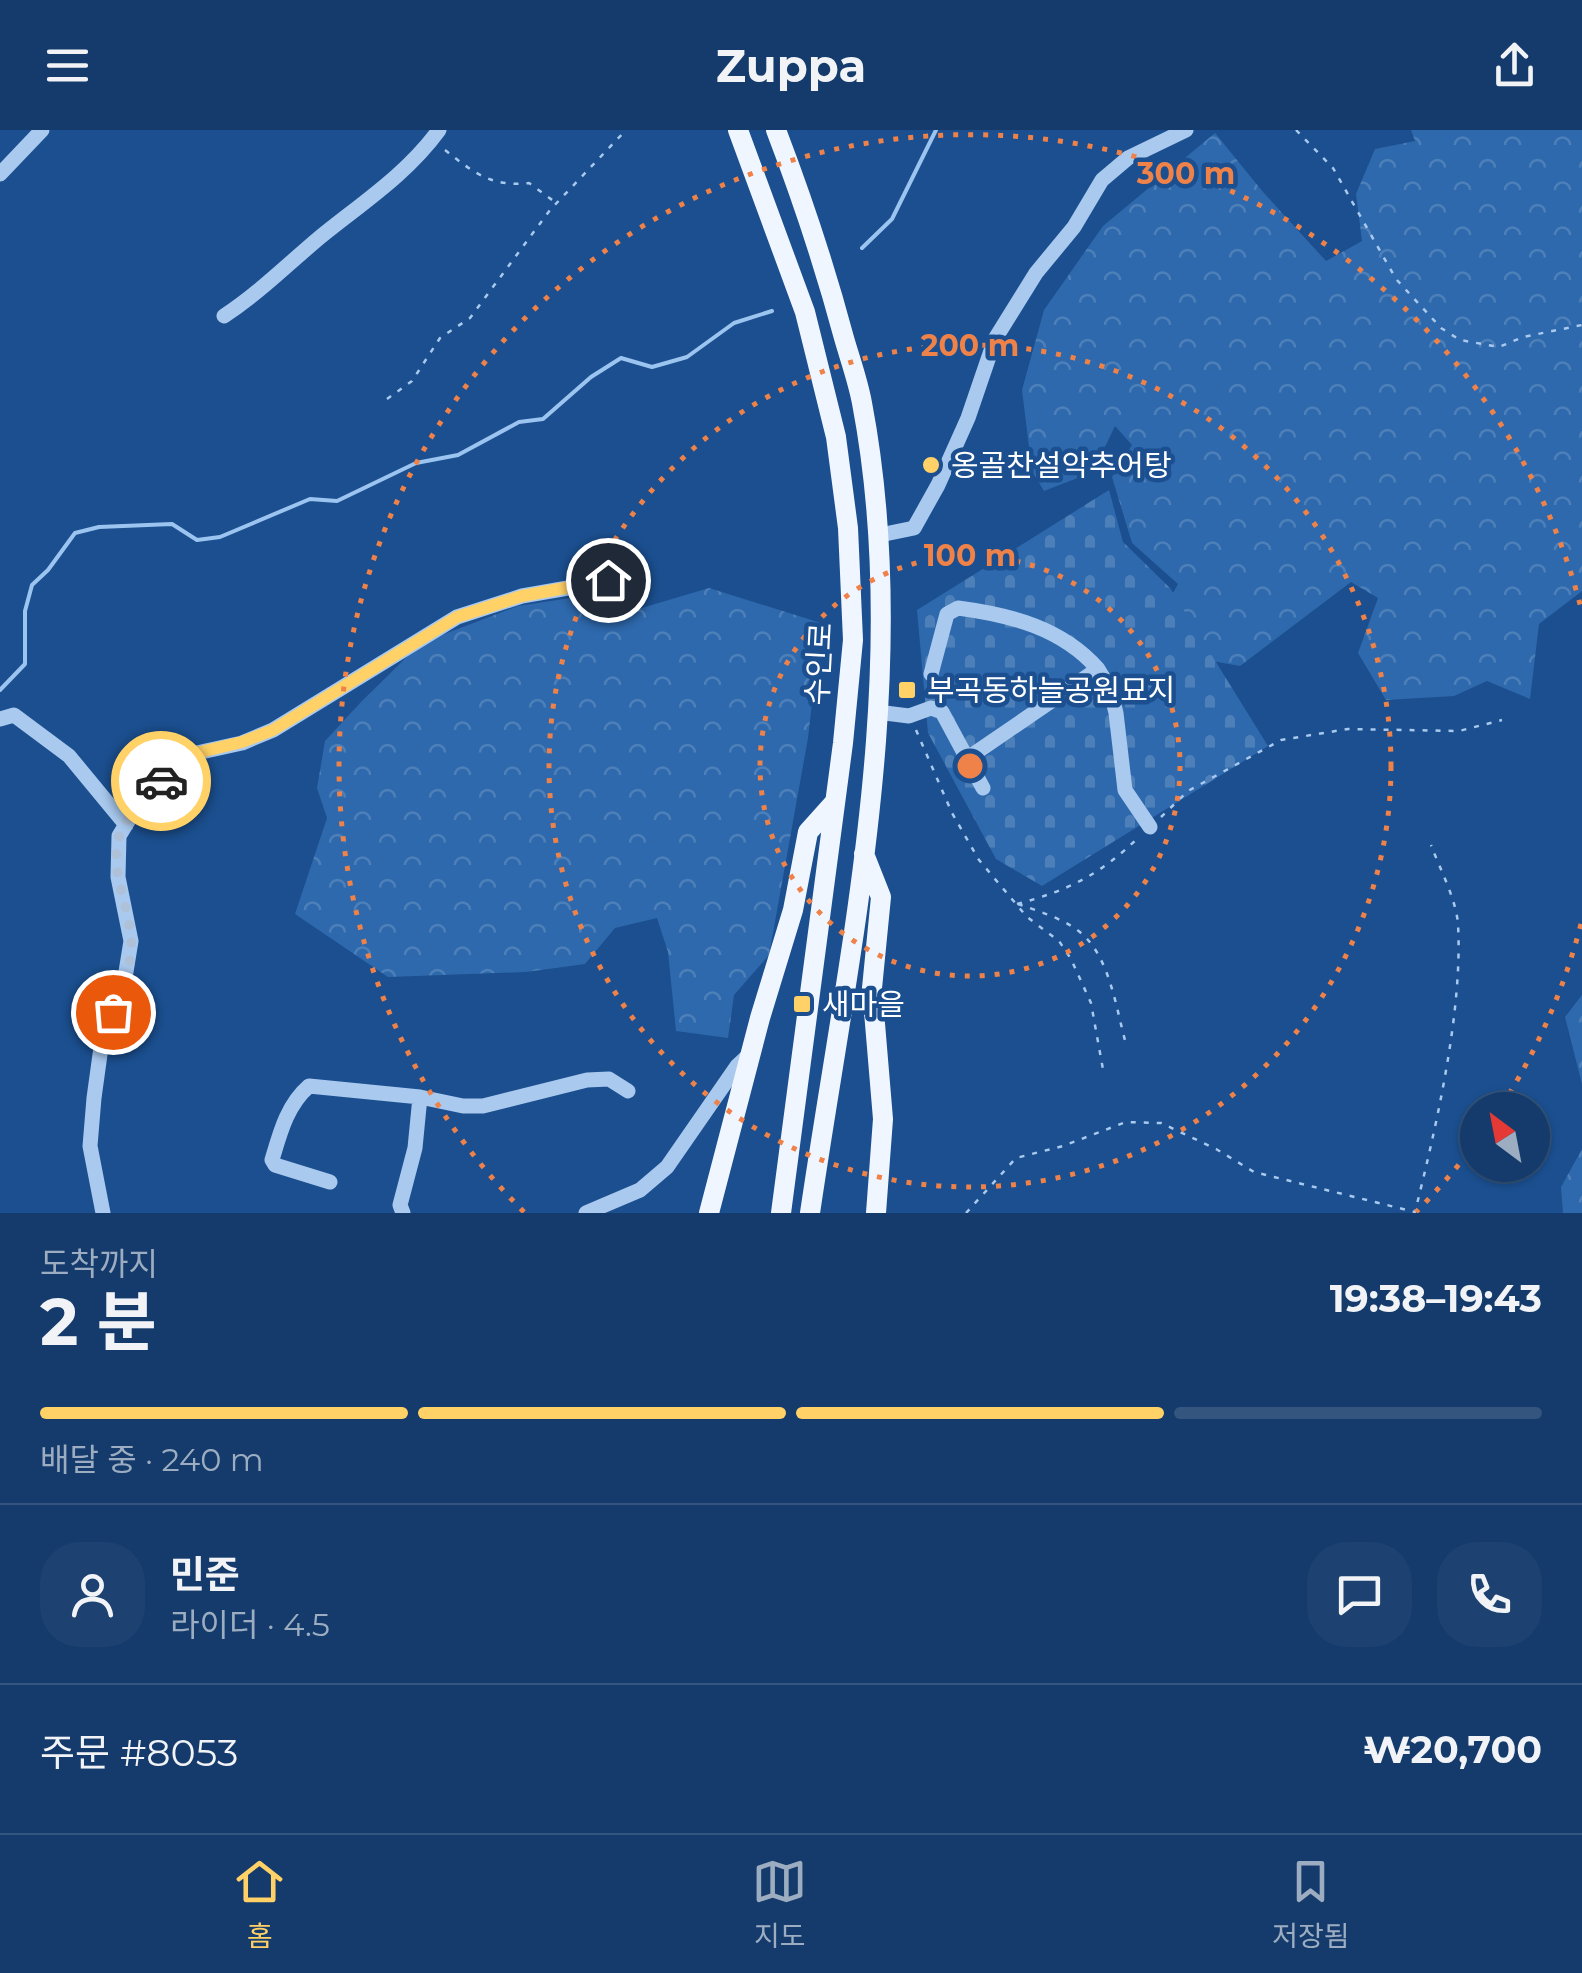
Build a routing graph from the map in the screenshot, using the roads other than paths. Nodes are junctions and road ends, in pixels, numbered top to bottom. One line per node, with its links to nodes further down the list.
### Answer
1 (42, 130): 6 (street)
2 (738, 130): 16 (main road, 수인로)
3 (776, 130): 8 (main road, 수인로)
4 (1186, 130): 8 (street)
5 (436, 135): 7 (street)
6 (0, 174)
7 (224, 316)
8 (880, 534): 12 (main road, 수인로)
9 (608, 580): 17 (street)
10 (1098, 669): 11 (street); 14 (street); 18 (street)
11 (932, 674)
12 (876, 712): 14 (street); 19 (main road, 수인로)
13 (0, 719): 17 (street)
14 (968, 758): 15 (street)
15 (984, 788)
16 (835, 801): 20 (main road); 28 (main road, 수인로)
17 (126, 824): 24 (street)
18 (1150, 827)
19 (864, 854): 29 (main road, 수인로); 30 (main road)
20 (751, 1053): 26 (street); 27 (main road)
21 (628, 1090): 22 (street)
22 (420, 1098): 23 (street); 25 (street)
23 (330, 1182)
24 (103, 1213)
25 (404, 1213)
26 (586, 1213)
27 (709, 1213)
28 (781, 1213)
29 (810, 1213)
30 (876, 1213)

